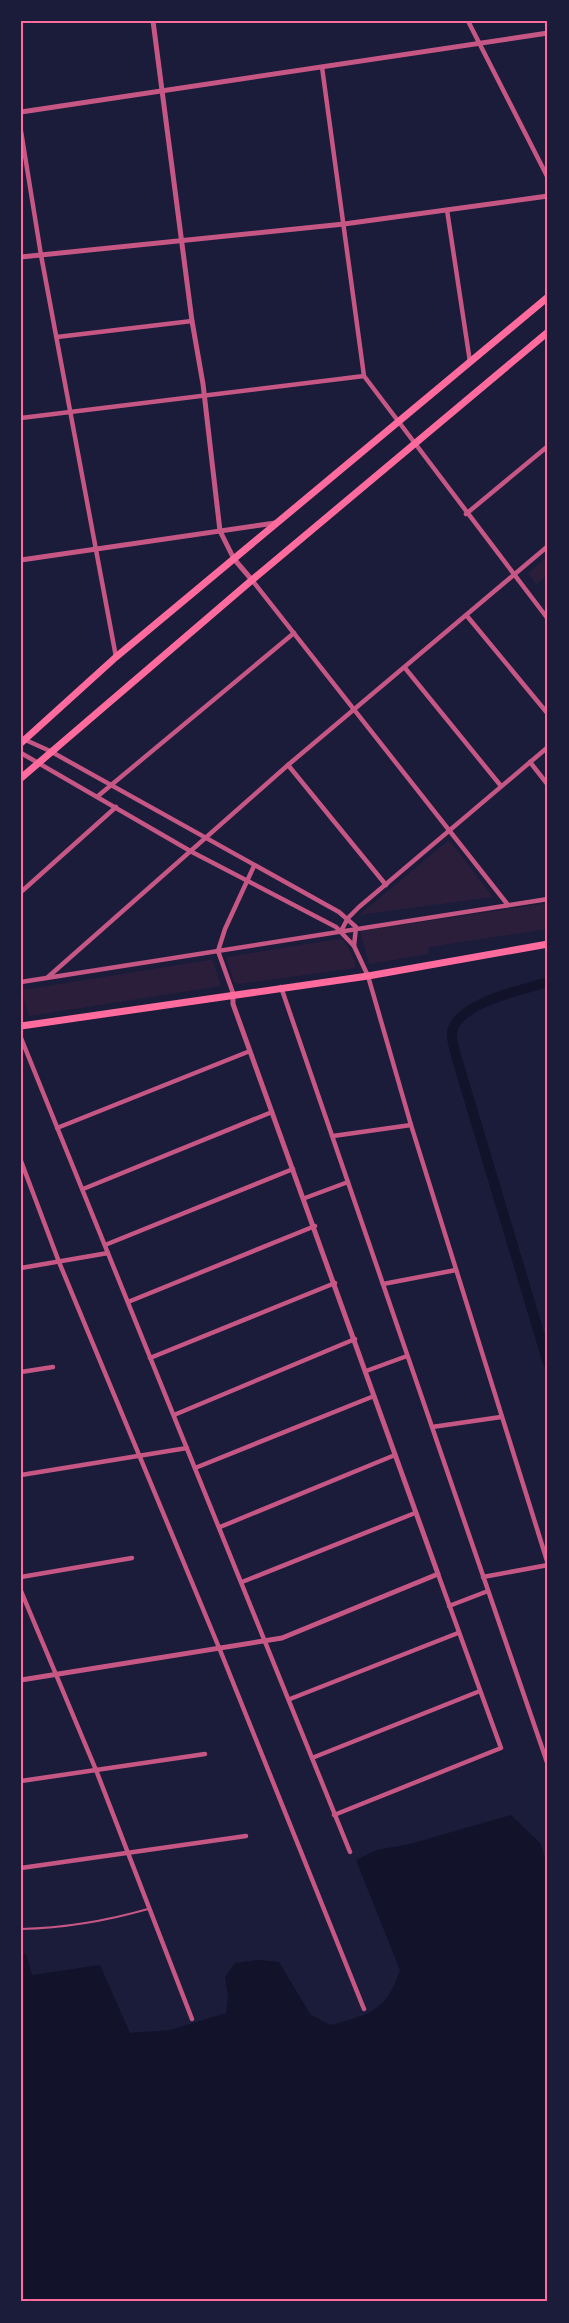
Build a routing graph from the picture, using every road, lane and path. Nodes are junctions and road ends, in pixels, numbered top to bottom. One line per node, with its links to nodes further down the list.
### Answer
1 (153, 21): 6 (street)
2 (468, 21): 4 (street)
3 (548, 33): 4 (street)
4 (480, 45): 5 (street); 9 (street)
5 (322, 67): 6 (street); 12 (street)
6 (161, 91): 7 (street); 13 (street)
7 (21, 112)
8 (21, 131): 14 (street)
9 (548, 178)
10 (548, 196): 11 (street)
11 (447, 210): 12 (street); 20 (street)
12 (344, 224): 13 (street); 21 (street)
13 (182, 241): 14 (street); 17 (street)
14 (41, 255): 15 (street); 19 (street)
15 (21, 257)
16 (548, 297): 20 (main road)
17 (192, 321): 19 (street); 22 (street)
18 (548, 332): 26 (main road)
19 (57, 336): 23 (street)
20 (471, 362): 25 (main road)
21 (364, 376): 22 (street); 25 (street)
22 (204, 395): 23 (street); 30 (street)
23 (70, 413): 24 (street); 32 (street)
24 (21, 418)
25 (396, 422): 26 (street); 29 (main road)
26 (415, 445): 28 (street); 36 (main road)
27 (548, 446): 28 (street)
28 (466, 514): 35 (street)
29 (277, 523): 30 (street); 33 (main road)
30 (220, 531): 32 (street); 33 (street)
31 (548, 546): 35 (street)
32 (95, 549): 34 (street); 40 (street)
33 (234, 559): 36 (street); 40 (main road)
34 (21, 560)
35 (514, 575): 37 (street); 38 (street)
36 (252, 580): 39 (street); 46 (main road)
37 (467, 616): 41 (street); 43 (street)
38 (548, 619)
39 (294, 633): 42 (street); 52 (street)
40 (116, 657): 44 (main road)
41 (405, 668): 42 (street); 54 (street)
42 (355, 711): 50 (street); 57 (street)
43 (548, 714)
44 (22, 740): 46 (street)
45 (548, 747): 49 (street)
46 (50, 751): 48 (main road); 52 (street)
47 (21, 753): 48 (street)
48 (39, 762): 51 (main road); 55 (street)
49 (530, 762): 53 (street); 54 (street)
50 (288, 765): 58 (street); 62 (street)
51 (21, 778)
52 (108, 785): 55 (street); 58 (street)
53 (548, 785)
54 (501, 786): 57 (street)
55 (98, 796): 56 (street)
56 (116, 807): 59 (street); 63 (street)
57 (450, 828): 62 (street); 65 (street)
58 (205, 837): 59 (street); 60 (street)
59 (192, 852): 61 (street); 73 (street)
60 (254, 866): 61 (street); 66 (street)
61 (247, 882): 68 (street); 71 (street)
62 (386, 885): 66 (street)
63 (21, 892)
64 (548, 899): 65 (street)
65 (508, 905): 67 (street)
66 (348, 918): 67 (street); 68 (street)
67 (356, 927): 68 (street); 70 (street)
68 (341, 931): 70 (street); 71 (street)
69 (548, 944): 72 (main road)
70 (354, 946): 72 (street)
71 (218, 951): 73 (street); 76 (street)
72 (368, 976): 75 (main road); 81 (street)
73 (48, 977): 74 (street)
74 (21, 982)
75 (281, 987): 76 (main road); 83 (street)
76 (233, 993): 77 (main road); 79 (street)
77 (21, 1026)
78 (21, 1038): 82 (street)
79 (250, 1051): 80 (street); 82 (street)
80 (272, 1112): 85 (street); 87 (street)
81 (411, 1125): 83 (street); 94 (street)
82 (57, 1128): 87 (street)
83 (333, 1136): 86 (street)
84 (21, 1161): 92 (street)
85 (293, 1169): 88 (street); 90 (street)
86 (348, 1182): 88 (street); 96 (street)
87 (83, 1189): 90 (street)
88 (305, 1198): 89 (street)
89 (315, 1226): 95 (street); 97 (street)
90 (105, 1245): 91 (street)
91 (108, 1253): 92 (street); 97 (street)
92 (59, 1262): 93 (street); 110 (street)
93 (21, 1268)
94 (456, 1270): 96 (street); 106 (street)
95 (335, 1284): 98 (street); 100 (street)
96 (383, 1284): 99 (street)
97 (128, 1302): 100 (street)
98 (355, 1339): 102 (street); 105 (street)
99 (407, 1356): 102 (street); 107 (street)
100 (150, 1358): 105 (street)
101 (53, 1367): 103 (street)
102 (366, 1371): 104 (street)
103 (21, 1372)
104 (374, 1396): 109 (street); 111 (street)
105 (174, 1415): 108 (street)
106 (501, 1417): 107 (street); 116 (street)
107 (432, 1427): 119 (street)
108 (187, 1448): 110 (street); 111 (street)
109 (395, 1455): 113 (street); 114 (street)
110 (140, 1457): 112 (street); 126 (street)
111 (195, 1468): 114 (street)
112 (21, 1475)
113 (415, 1513): 117 (street); 120 (street)
114 (220, 1527): 120 (street)
115 (132, 1558): 118 (street)
116 (548, 1565): 119 (street)
117 (438, 1574): 123 (street); 125 (street)
118 (21, 1577)
119 (483, 1577): 122 (street)
120 (242, 1582): 125 (street)
121 (21, 1591): 127 (street)
122 (488, 1591): 123 (street); 133 (street)
123 (449, 1606): 124 (street)
124 (458, 1634): 129 (street); 130 (street)
125 (266, 1642): 126 (street); 130 (street)
126 (220, 1650): 127 (street); 143 (street)
127 (55, 1675): 128 (street); 134 (street)
128 (21, 1680)
129 (480, 1691): 132 (street); 136 (street)
130 (290, 1699): 132 (street)
131 (205, 1754): 134 (street)
132 (312, 1758): 136 (street)
133 (548, 1765)
134 (96, 1770): 135 (street); 139 (street)
135 (21, 1781)
136 (334, 1815): 138 (street)
137 (246, 1836): 139 (street)
138 (350, 1852)
139 (128, 1853): 140 (street); 141 (street)
140 (21, 1868)
141 (150, 1908): 142 (lane); 144 (street)
142 (21, 1929)
143 (364, 2009)
144 (192, 2019)

